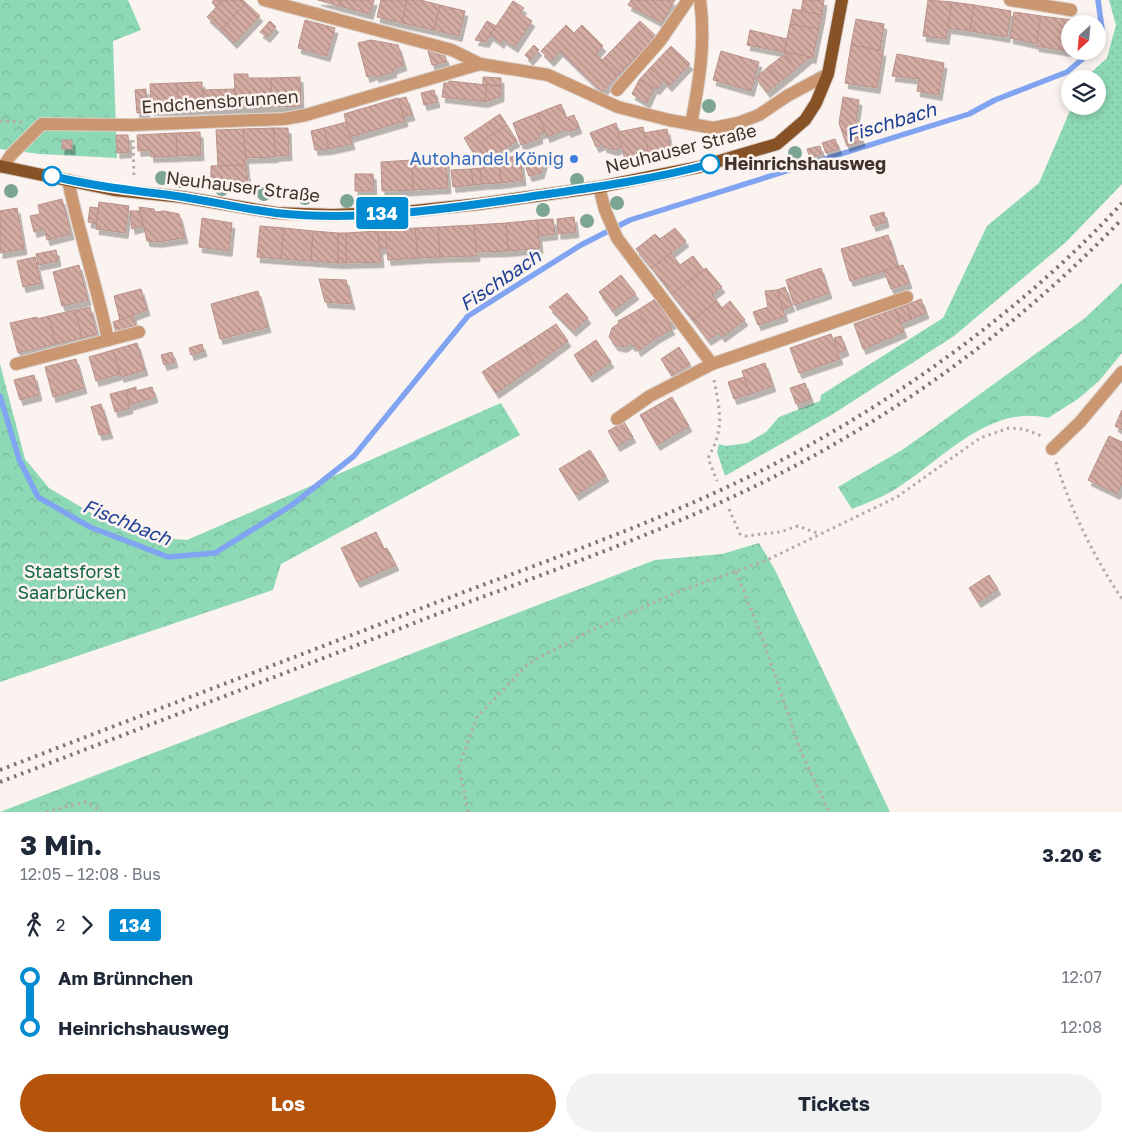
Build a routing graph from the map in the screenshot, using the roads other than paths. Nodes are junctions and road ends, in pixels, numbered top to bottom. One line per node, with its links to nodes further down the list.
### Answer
1 (264, 0): 7 (street)
2 (688, 0): 9 (street)
3 (700, 0): 10 (street)
4 (842, 0): 8 (main road)
5 (1010, 0): 6 (street)
6 (1071, 10)
7 (480, 64): 10 (street); 11 (street, Endchensbrunnen)
8 (828, 74): 10 (street); 13 (main road, Neuhauser Straße)
9 (617, 90)
10 (691, 124)
11 (2, 167): 12 (main road, Neuhauser Straße)
12 (68, 180): 13 (main road, Neuhauser Straße); 16 (street)
13 (599, 187): 18 (street)
14 (907, 297): 18 (street)
15 (139, 332): 16 (street)
16 (108, 340): 17 (street)
17 (16, 364)
18 (712, 364): 20 (street)
19 (1122, 372): 21 (street)
20 (617, 419)
21 (1052, 449)

